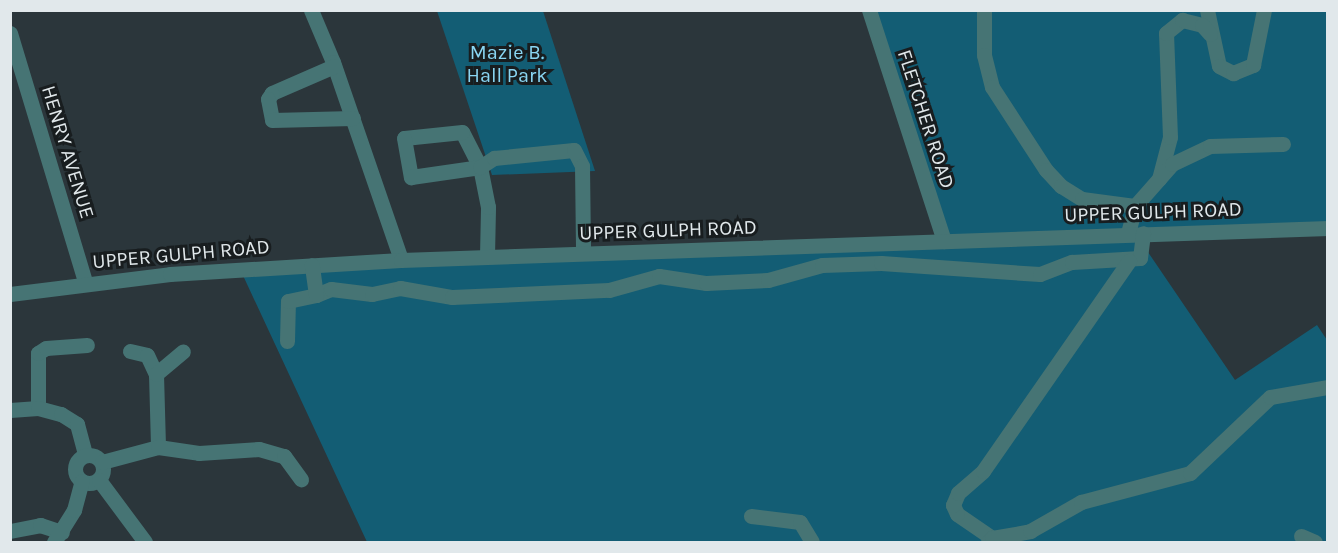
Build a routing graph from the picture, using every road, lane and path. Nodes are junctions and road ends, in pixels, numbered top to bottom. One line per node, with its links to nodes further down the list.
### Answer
1 (311, 10): 8 (street)
2 (868, 10): 16 (street, FLETCHER ROAD)
3 (984, 10): 13 (street)
4 (1207, 10): 7 (street)
5 (1264, 10): 7 (street)
6 (10, 33): 22 (street, HENRY AVENUE)
7 (1210, 34): 12 (street)
8 (334, 66): 9 (street); 9 (street)
9 (352, 118): 19 (street)
10 (1283, 144): 12 (street)
11 (480, 167): 11 (street); 17 (street); 18 (street)
12 (1159, 179): 13 (street)
13 (1135, 206): 15 (street)
14 (1328, 228): 15 (street, UPPER GULPH ROAD)
15 (1136, 233): 16 (street, UPPER GULPH ROAD); 20 (street)
16 (944, 241): 17 (street, UPPER GULPH ROAD)
17 (583, 254): 18 (street, UPPER GULPH ROAD)
18 (487, 256): 19 (street, UPPER GULPH ROAD)
19 (401, 260): 21 (street, UPPER GULPH ROAD)
20 (1130, 261): 24 (street); 42 (street)
21 (312, 265): 22 (street, UPPER GULPH ROAD); 24 (street)
22 (86, 284): 23 (street, UPPER GULPH ROAD)
23 (10, 294)
24 (316, 295): 25 (street)
25 (287, 341)
26 (87, 345): 31 (street)
27 (130, 351): 29 (street)
28 (183, 351): 29 (street)
29 (156, 374): 33 (street)
30 (1328, 387): 42 (street)
31 (38, 408): 32 (street); 34 (street)
32 (10, 410)
33 (158, 447): 35 (street); 36 (street)
34 (85, 454): 35 (street); 38 (street)
35 (102, 462): 37 (street)
36 (301, 479)
37 (99, 480): 38 (street); 43 (street)
38 (82, 482): 41 (street)
39 (751, 516): 44 (street)
40 (10, 531): 41 (street)
41 (58, 537)
42 (990, 540)
43 (145, 543)
44 (812, 543)

